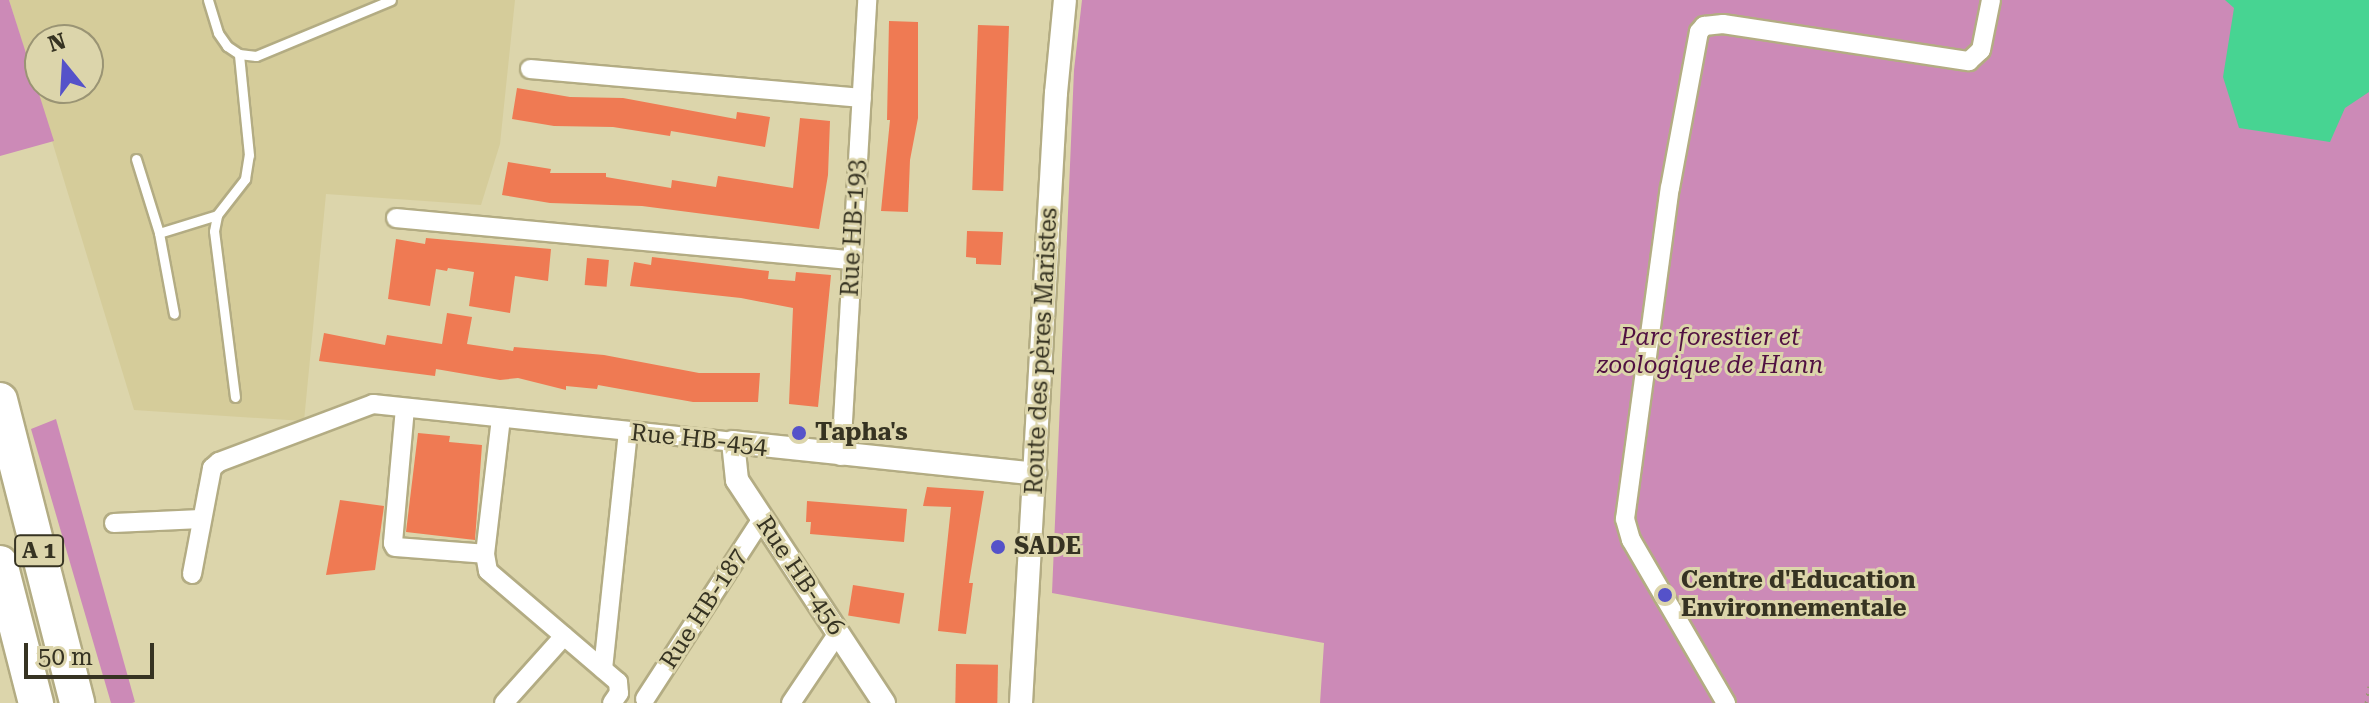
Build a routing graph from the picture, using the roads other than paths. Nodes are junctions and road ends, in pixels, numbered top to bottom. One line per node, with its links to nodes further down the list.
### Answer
1 (208, 0): 7 (lane)
2 (391, 0): 6 (lane)
3 (867, 0): 9 (street, Rue HB-193)
4 (1065, 0): 23 (street, Route des pères Maristes)
5 (1991, 0): 45 (street)
6 (363, 4): 7 (lane)
7 (239, 54): 11 (lane)
8 (530, 69): 9 (street)
9 (862, 98): 14 (street, Rue HB-193)
10 (136, 159): 13 (lane)
11 (217, 215): 13 (lane); 16 (lane)
12 (396, 218): 14 (street)
13 (159, 233): 15 (lane)
14 (852, 260): 22 (street, Rue HB-193)
15 (174, 314)
16 (235, 397)
17 (0, 400): 24 (highway, A 1)
18 (405, 408): 19 (street, Rue HB-454); 25 (street, Rue HB-454); 28 (street)
19 (501, 418): 20 (street, Rue HB-454); 28 (street)
20 (628, 433): 21 (street, Rue HB-454); 34 (street)
21 (733, 442): 22 (street, Rue HB-454); 26 (street, Rue HB-456)
22 (841, 456): 23 (street, Rue HB-454)
23 (1035, 474): 44 (street, Route des pères Maristes)
24 (29, 511): 38 (highway, A 1); 39 (highway)
25 (201, 519): 27 (street); 30 (street)
26 (762, 519): 32 (street, Rue HB-456); 35 (street, Rue HB-187)
27 (114, 523)
28 (485, 554): 33 (street)
29 (0, 563): 37 (highway, A 1)
30 (192, 574)
31 (0, 582): 36 (highway)
32 (838, 633): 42 (street); 43 (street, Rue HB-456)
33 (564, 636): 34 (street); 40 (street)
34 (603, 669): 41 (street)
35 (645, 699)
36 (19, 703)
37 (36, 703)
38 (77, 703)
39 (95, 703)
40 (504, 703)
41 (612, 703)
42 (791, 703)
43 (884, 703)
44 (1021, 703)
45 (1726, 703)

